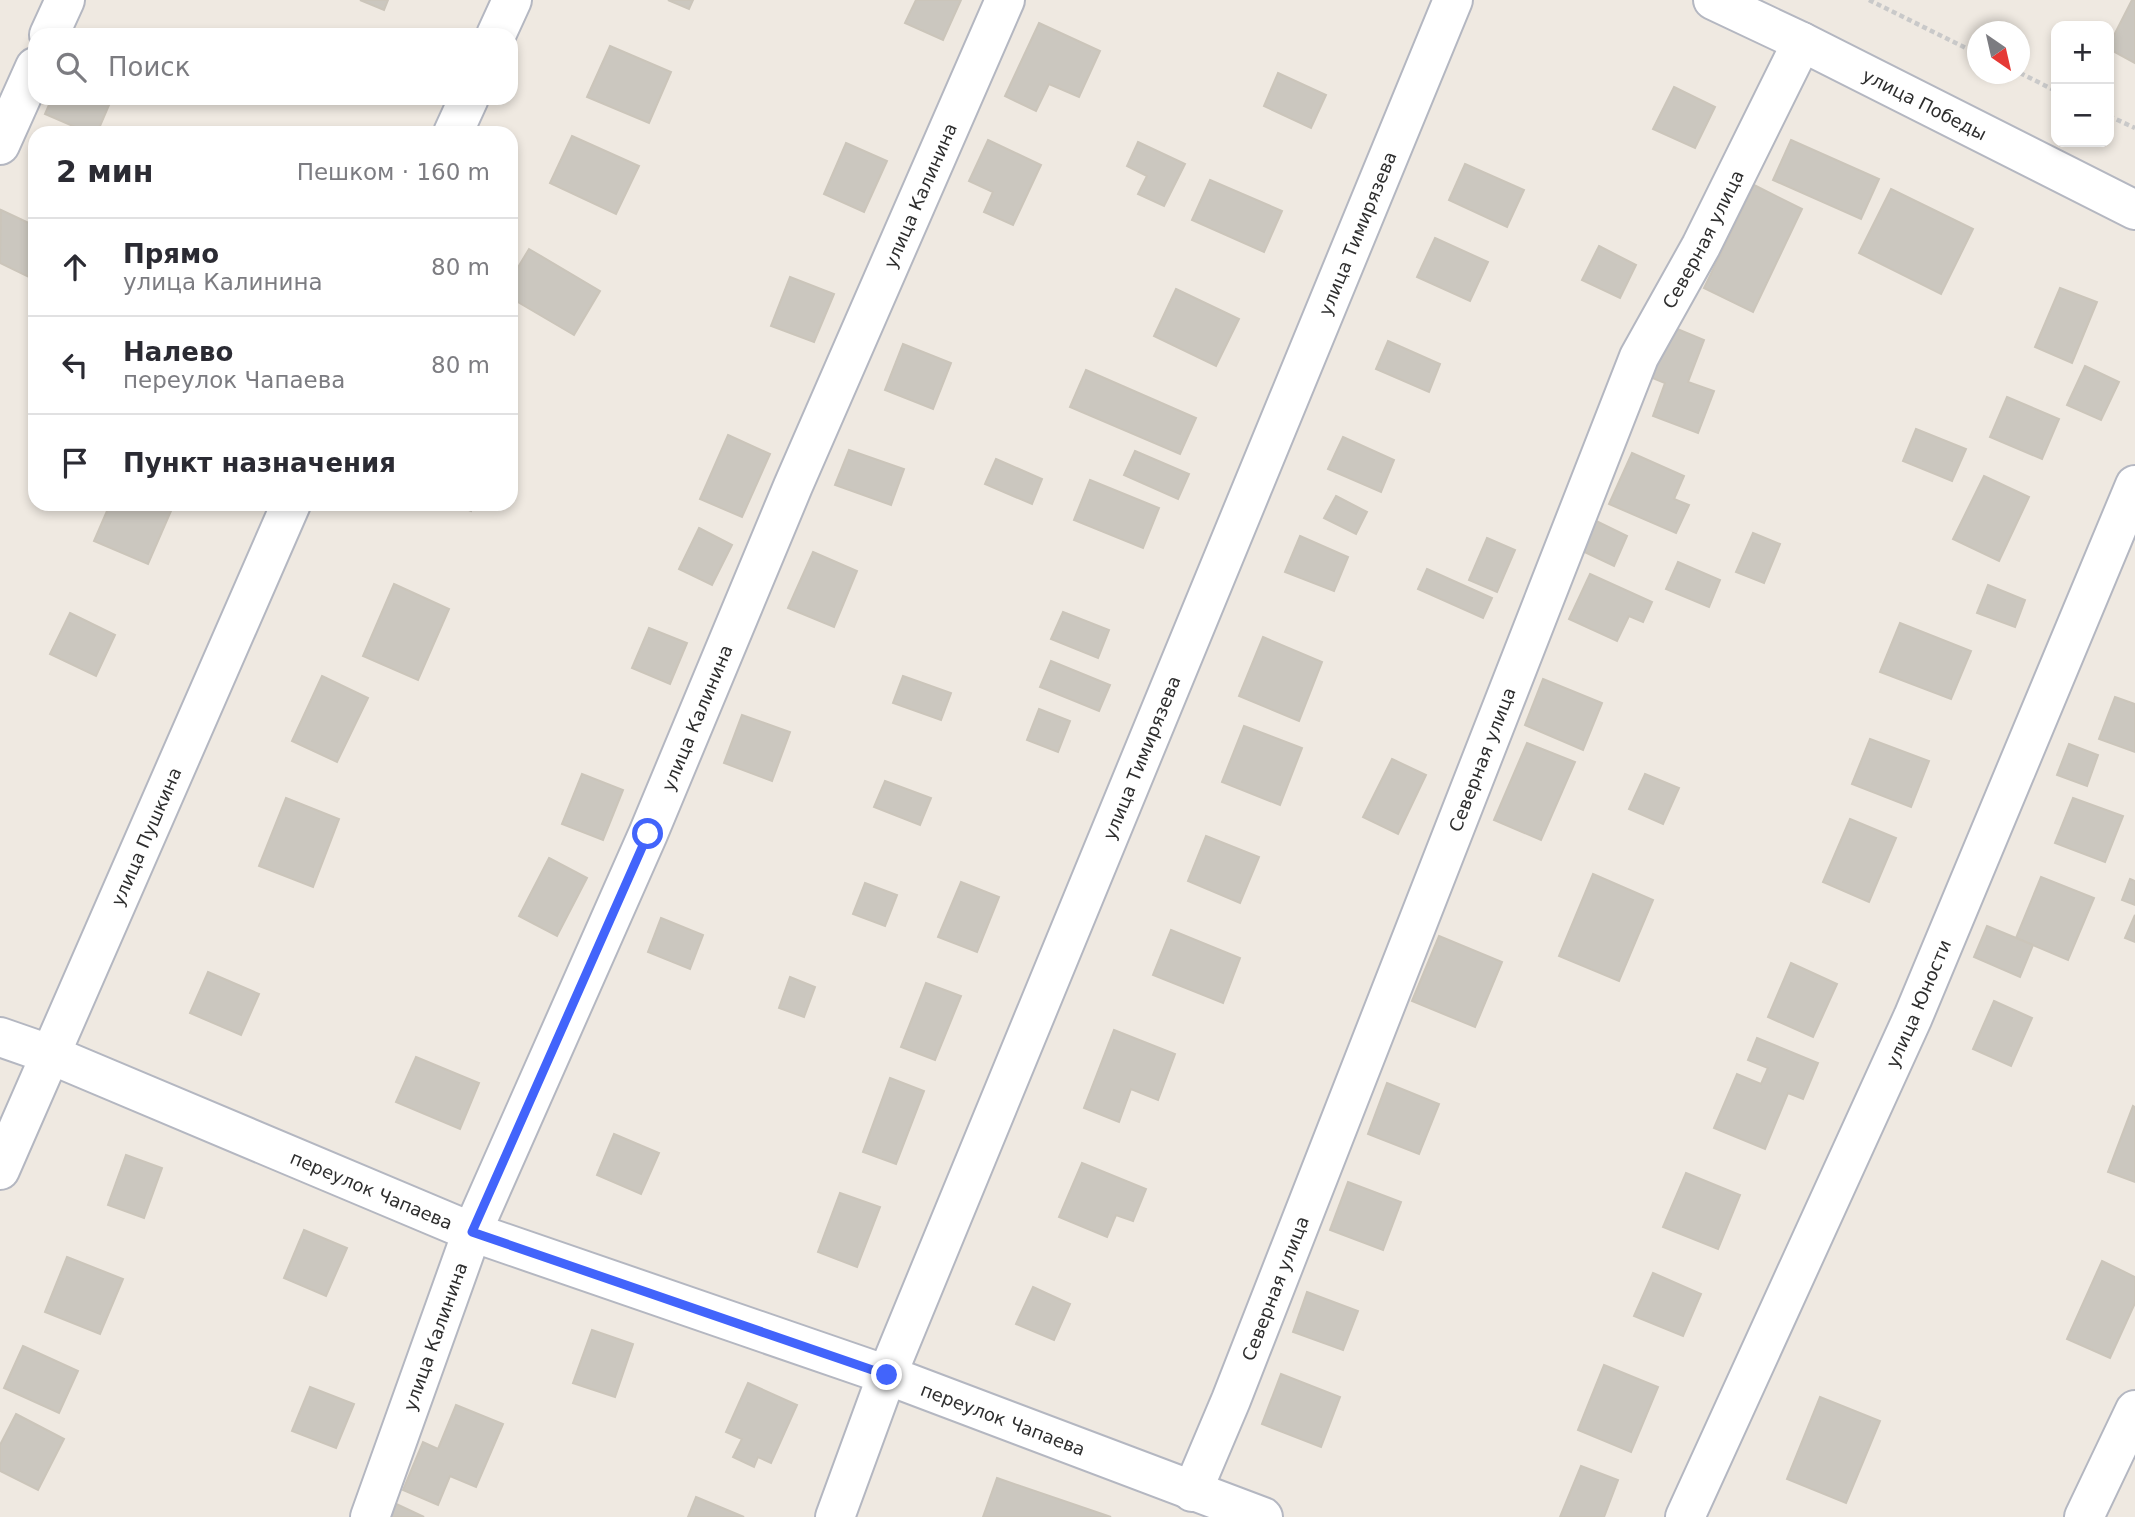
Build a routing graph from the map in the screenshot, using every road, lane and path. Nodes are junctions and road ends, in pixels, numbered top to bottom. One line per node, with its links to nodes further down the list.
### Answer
1 (65, 0): 7 (street)
2 (512, 0): 8 (street)
3 (1005, 0): 25 (street, улица Калинина)
4 (1453, 0): 26 (street, улица Тимирязева)
5 (1713, 0): 9 (street, улица Победы)
6 (1869, 0): 10 (path)
7 (52, 28)
8 (499, 28)
9 (1802, 41): 19 (street, улица Победы); 28 (street, Северная улица)
10 (1967, 49)
11 (2030, 78): 13 (path)
12 (28, 83): 18 (street)
13 (2051, 88)
14 (466, 105): 16 (street)
15 (2114, 118): 17 (path)
16 (456, 126)
17 (2135, 128)
18 (0, 145)
19 (2135, 210)
20 (2135, 485): 32 (street, улица Юности)
21 (288, 511): 23 (street, улица Пушкина)
22 (0, 1037): 23 (street, переулок Чапаева)
23 (50, 1054): 24 (street, улица Пушкина); 25 (street, переулок Чапаева)
24 (0, 1170)
25 (472, 1232): 26 (street, переулок Чапаева); 29 (street, улица Калинина)
26 (887, 1375): 28 (street, переулок Чапаева); 30 (street, улица Тимирязева)
27 (2135, 1410): 33 (street)
28 (1192, 1492): 31 (street, переулок Чапаева)
29 (370, 1517)
30 (835, 1517)
31 (1263, 1517)
32 (1685, 1517)
33 (2084, 1517)

